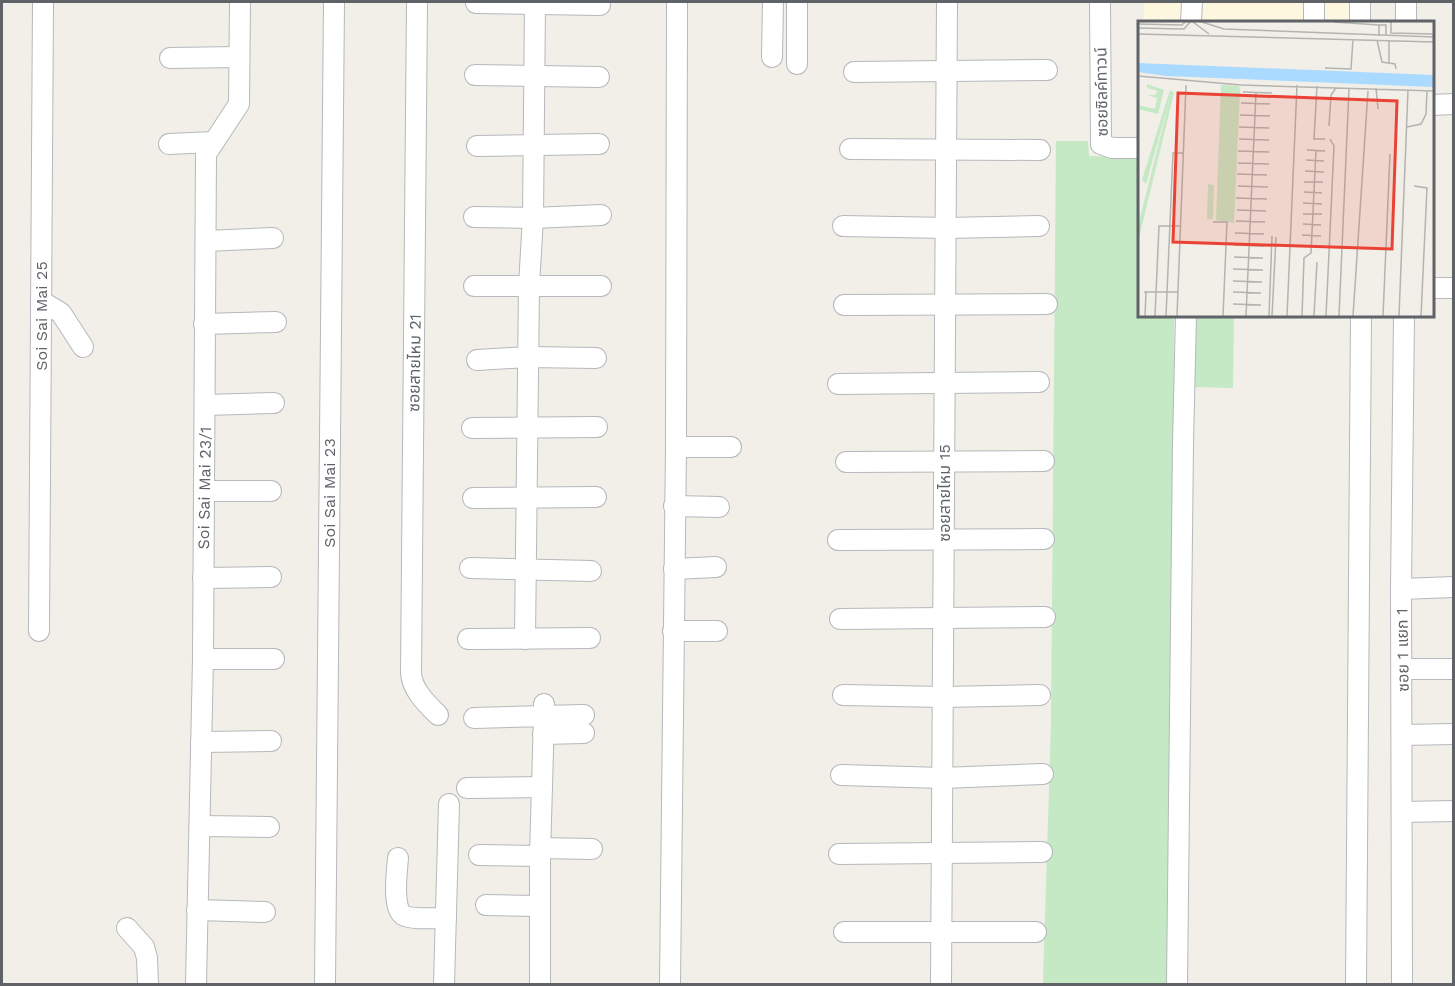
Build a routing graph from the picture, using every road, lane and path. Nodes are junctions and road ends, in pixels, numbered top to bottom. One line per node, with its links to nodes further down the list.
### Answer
1 (43, 2): 55 (street, Soi Sai Mai 25)
2 (240, 2): 21 (street, Soi Sai Mai 23/1)
3 (334, 2): 152 (street, Soi Sai Mai 23)
4 (417, 2): 116 (street, ซอยสายไหม 21)
5 (535, 2): 15 (street); 16 (street); 29 (street)
6 (678, 2): 76 (street)
7 (773, 2): 22 (street)
8 (796, 2): 24 (street)
9 (947, 2): 27 (street, ซอยสายไหม 15)
10 (1100, 2): 38 (street, ซอยซิลค์ทาวน์)
11 (1192, 2): 17 (street)
12 (1314, 2): 18 (street)
13 (1360, 2): 19 (street)
14 (1406, 2): 20 (street)
15 (476, 3)
16 (600, 5)
17 (1191, 21)
18 (1314, 21)
19 (1360, 21)
20 (1406, 21)
21 (239, 57): 23 (street); 33 (street, Soi Sai Mai 23/1)
22 (772, 57)
23 (170, 58)
24 (796, 64)
25 (1047, 70): 27 (street)
26 (854, 72): 27 (street)
27 (946, 72): 41 (street, ซอยสายไหม 15)
28 (475, 75): 29 (street)
29 (534, 75): 30 (street); 37 (street)
30 (599, 77)
31 (1434, 105): 32 (street)
32 (1454, 105)
33 (214, 142): 34 (street); 49 (street, Soi Sai Mai 23/1)
34 (169, 144)
35 (599, 144): 37 (street)
36 (477, 146): 37 (street)
37 (534, 146): 44 (street)
38 (1138, 148)
39 (850, 149): 41 (street)
40 (1040, 150): 41 (street)
41 (946, 151): 47 (street, ซอยสายไหม 15)
42 (601, 215): 44 (street)
43 (474, 217): 44 (street)
44 (533, 218): 50 (street)
45 (843, 226): 47 (street)
46 (1039, 226): 47 (street)
47 (946, 228): 58 (street, ซอยสายไหม 15)
48 (273, 238): 49 (street)
49 (206, 241): 63 (street, Soi Sai Mai 23/1)
50 (529, 285): 51 (street); 52 (street); 65 (street)
51 (474, 286)
52 (600, 286)
53 (1434, 288): 54 (street)
54 (1454, 288)
55 (41, 301): 64 (street); 103 (street, Soi Sai Mai 25)
56 (1047, 304): 58 (street)
57 (844, 305): 58 (street)
58 (945, 306): 68 (street, ซอยสายไหม 15)
59 (1186, 316): 157 (street)
60 (1361, 316): 158 (street)
61 (1404, 316): 99 (street, ซอย 1 แยก 1)
62 (276, 322): 63 (street)
63 (204, 324): 72 (street, Soi Sai Mai 23/1)
64 (83, 347)
65 (528, 357): 66 (street); 67 (street); 75 (street)
66 (596, 358)
67 (477, 360)
68 (945, 382): 69 (street); 70 (street); 78 (street, ซอยสายไหม 15)
69 (1039, 382)
70 (838, 384)
71 (274, 403): 72 (street)
72 (205, 405): 81 (street, Soi Sai Mai 23/1)
73 (597, 427): 75 (street)
74 (472, 428): 75 (street)
75 (527, 428): 83 (street)
76 (676, 447): 77 (street); 86 (street)
77 (731, 447)
78 (944, 461): 79 (street); 80 (street); 90 (street, ซอยสายไหม 15)
79 (1044, 461)
80 (846, 462)
81 (204, 491): 82 (street); 97 (street, Soi Sai Mai 23/1)
82 (271, 491)
83 (526, 497): 84 (street); 85 (street); 94 (street)
84 (596, 497)
85 (472, 498)
86 (675, 506): 87 (street); 93 (street)
87 (719, 507)
88 (1044, 539): 90 (street)
89 (838, 540): 90 (street)
90 (944, 540): 101 (street, ซอยสายไหม 15)
91 (716, 567): 93 (street)
92 (470, 568): 94 (street)
93 (674, 568): 104 (street)
94 (526, 569): 95 (street); 107 (street)
95 (591, 571)
96 (271, 577): 97 (street)
97 (203, 578): 109 (street, Soi Sai Mai 23/1)
98 (1454, 587): 99 (street)
99 (1401, 589): 111 (street, ซอย 1 แยก 1)
100 (1045, 617): 101 (street)
101 (943, 618): 102 (street); 115 (street, ซอยสายไหม 15)
102 (840, 619)
103 (39, 631)
104 (673, 631): 105 (street); 155 (street)
105 (717, 631)
106 (468, 639): 107 (street)
107 (525, 639): 108 (street)
108 (590, 639)
109 (203, 659): 110 (street); 123 (street, Soi Sai Mai 23/1)
110 (274, 659)
111 (1402, 669): 112 (street); 121 (street, ซอย 1 แยก 1)
112 (1454, 669)
113 (843, 695): 115 (street)
114 (1040, 695): 115 (street)
115 (943, 697): 126 (street, ซอยสายไหม 15)
116 (438, 715)
117 (474, 718): 118 (street)
118 (544, 718): 119 (street); 127 (street)
119 (584, 724)
120 (1454, 734): 121 (street)
121 (1402, 735): 131 (street, ซอย 1 แยก 1)
122 (271, 741): 123 (street)
123 (201, 742): 132 (street, Soi Sai Mai 23/1)
124 (1043, 774): 126 (street)
125 (841, 775): 126 (street)
126 (942, 778): 138 (street, ซอยสายไหม 15)
127 (542, 787): 128 (street); 135 (street)
128 (467, 788)
129 (449, 804): 145 (street)
130 (1454, 811): 131 (street)
131 (1402, 812): 159 (street, ซอย 1 แยก 1)
132 (200, 826): 133 (street); 143 (street, Soi Sai Mai 23/1)
133 (269, 827)
134 (592, 849): 135 (street)
135 (540, 852): 139 (street); 142 (street)
136 (1042, 852): 138 (street)
137 (839, 854): 138 (street)
138 (942, 854): 148 (street, ซอยสายไหม 15)
139 (479, 855)
140 (398, 858): 145 (street)
141 (486, 905): 142 (street)
142 (539, 906): 154 (street)
143 (197, 910): 144 (street); 151 (street, Soi Sai Mai 23/1)
144 (265, 912)
145 (446, 918): 153 (street)
146 (127, 928): 150 (street)
147 (844, 932): 148 (street)
148 (941, 932): 149 (street); 156 (street, ซอยสายไหม 15)
149 (1036, 932)
150 (148, 984)
151 (196, 984)
152 (325, 984)
153 (444, 984)
154 (540, 984)
155 (670, 984)
156 (941, 984)
157 (1177, 984)
158 (1356, 984)
159 (1402, 984)

